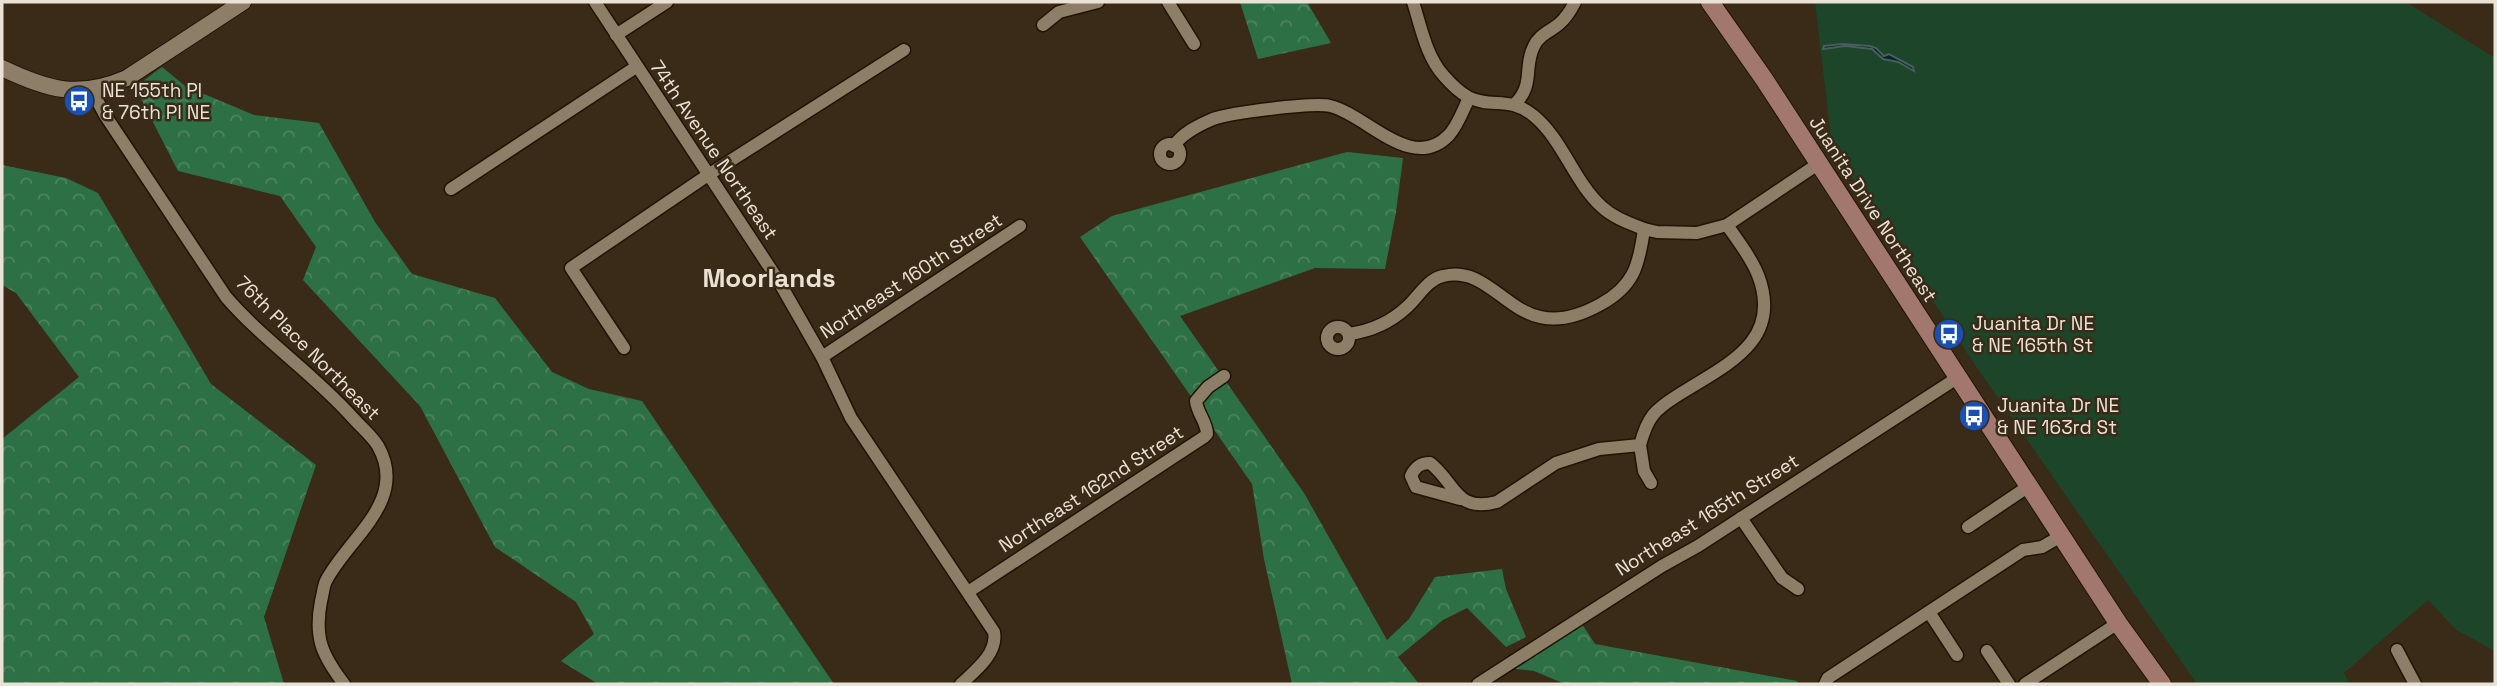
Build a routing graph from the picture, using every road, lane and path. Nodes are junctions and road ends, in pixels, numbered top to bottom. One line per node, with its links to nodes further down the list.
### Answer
1 (243, 2): 15 (street)
2 (594, 2): 10 (street, 74th Avenue Northeast)
3 (667, 2): 10 (street)
4 (1098, 2): 9 (street)
5 (1168, 2): 11 (street)
6 (1413, 2): 16 (street)
7 (1576, 2): 17 (street)
8 (1710, 2): 19 (main road, Juanita Drive Northeast)
9 (1043, 25)
10 (616, 35): 13 (street, 74th Avenue Northeast)
11 (1194, 44)
12 (904, 50): 20 (street)
13 (636, 67): 20 (street, 74th Avenue Northeast); 21 (street)
14 (2, 68): 15 (street)
15 (91, 89): 44 (street, 76th Place Northeast)
16 (1469, 98): 17 (street); 18 (street)
17 (1515, 104): 24 (street)
18 (1174, 146)
19 (1818, 164): 22 (street); 29 (main road, Juanita Drive Northeast)
20 (708, 175): 26 (street); 27 (street, 74th Avenue Northeast)
21 (451, 189)
22 (1727, 225): 24 (street); 30 (street)
23 (1020, 226): 27 (street, Northeast 160th Street)
24 (1644, 229): 25 (street)
25 (1349, 334)
26 (624, 348)
27 (822, 357): 38 (street, 74th Avenue Northeast)
28 (1224, 376): 38 (street, Northeast 162nd Street)
29 (1957, 377): 32 (main road, Juanita Drive Northeast); 34 (street, Northeast 165th Street)
30 (1640, 444): 31 (street); 33 (street)
31 (1651, 483)
32 (2028, 486): 35 (street); 36 (main road, Juanita Drive Northeast)
33 (1461, 499)
34 (1741, 518): 37 (street); 46 (street, Northeast 165th Street)
35 (1968, 527)
36 (2062, 536): 39 (street); 40 (main road, Juanita Drive Northeast)
37 (1798, 589)
38 (968, 592): 45 (street, 74th Avenue Northeast)
39 (1929, 612): 43 (street); 47 (street)
40 (2118, 623): 49 (street); 50 (main road, Juanita Drive Northeast)
41 (2397, 650): 51 (street)
42 (1987, 651): 48 (street)
43 (1957, 655)
44 (344, 684)
45 (961, 684)
46 (1478, 684)
47 (1825, 684)
48 (2009, 684)
49 (2025, 684)
50 (2162, 684)
51 (2415, 684)

